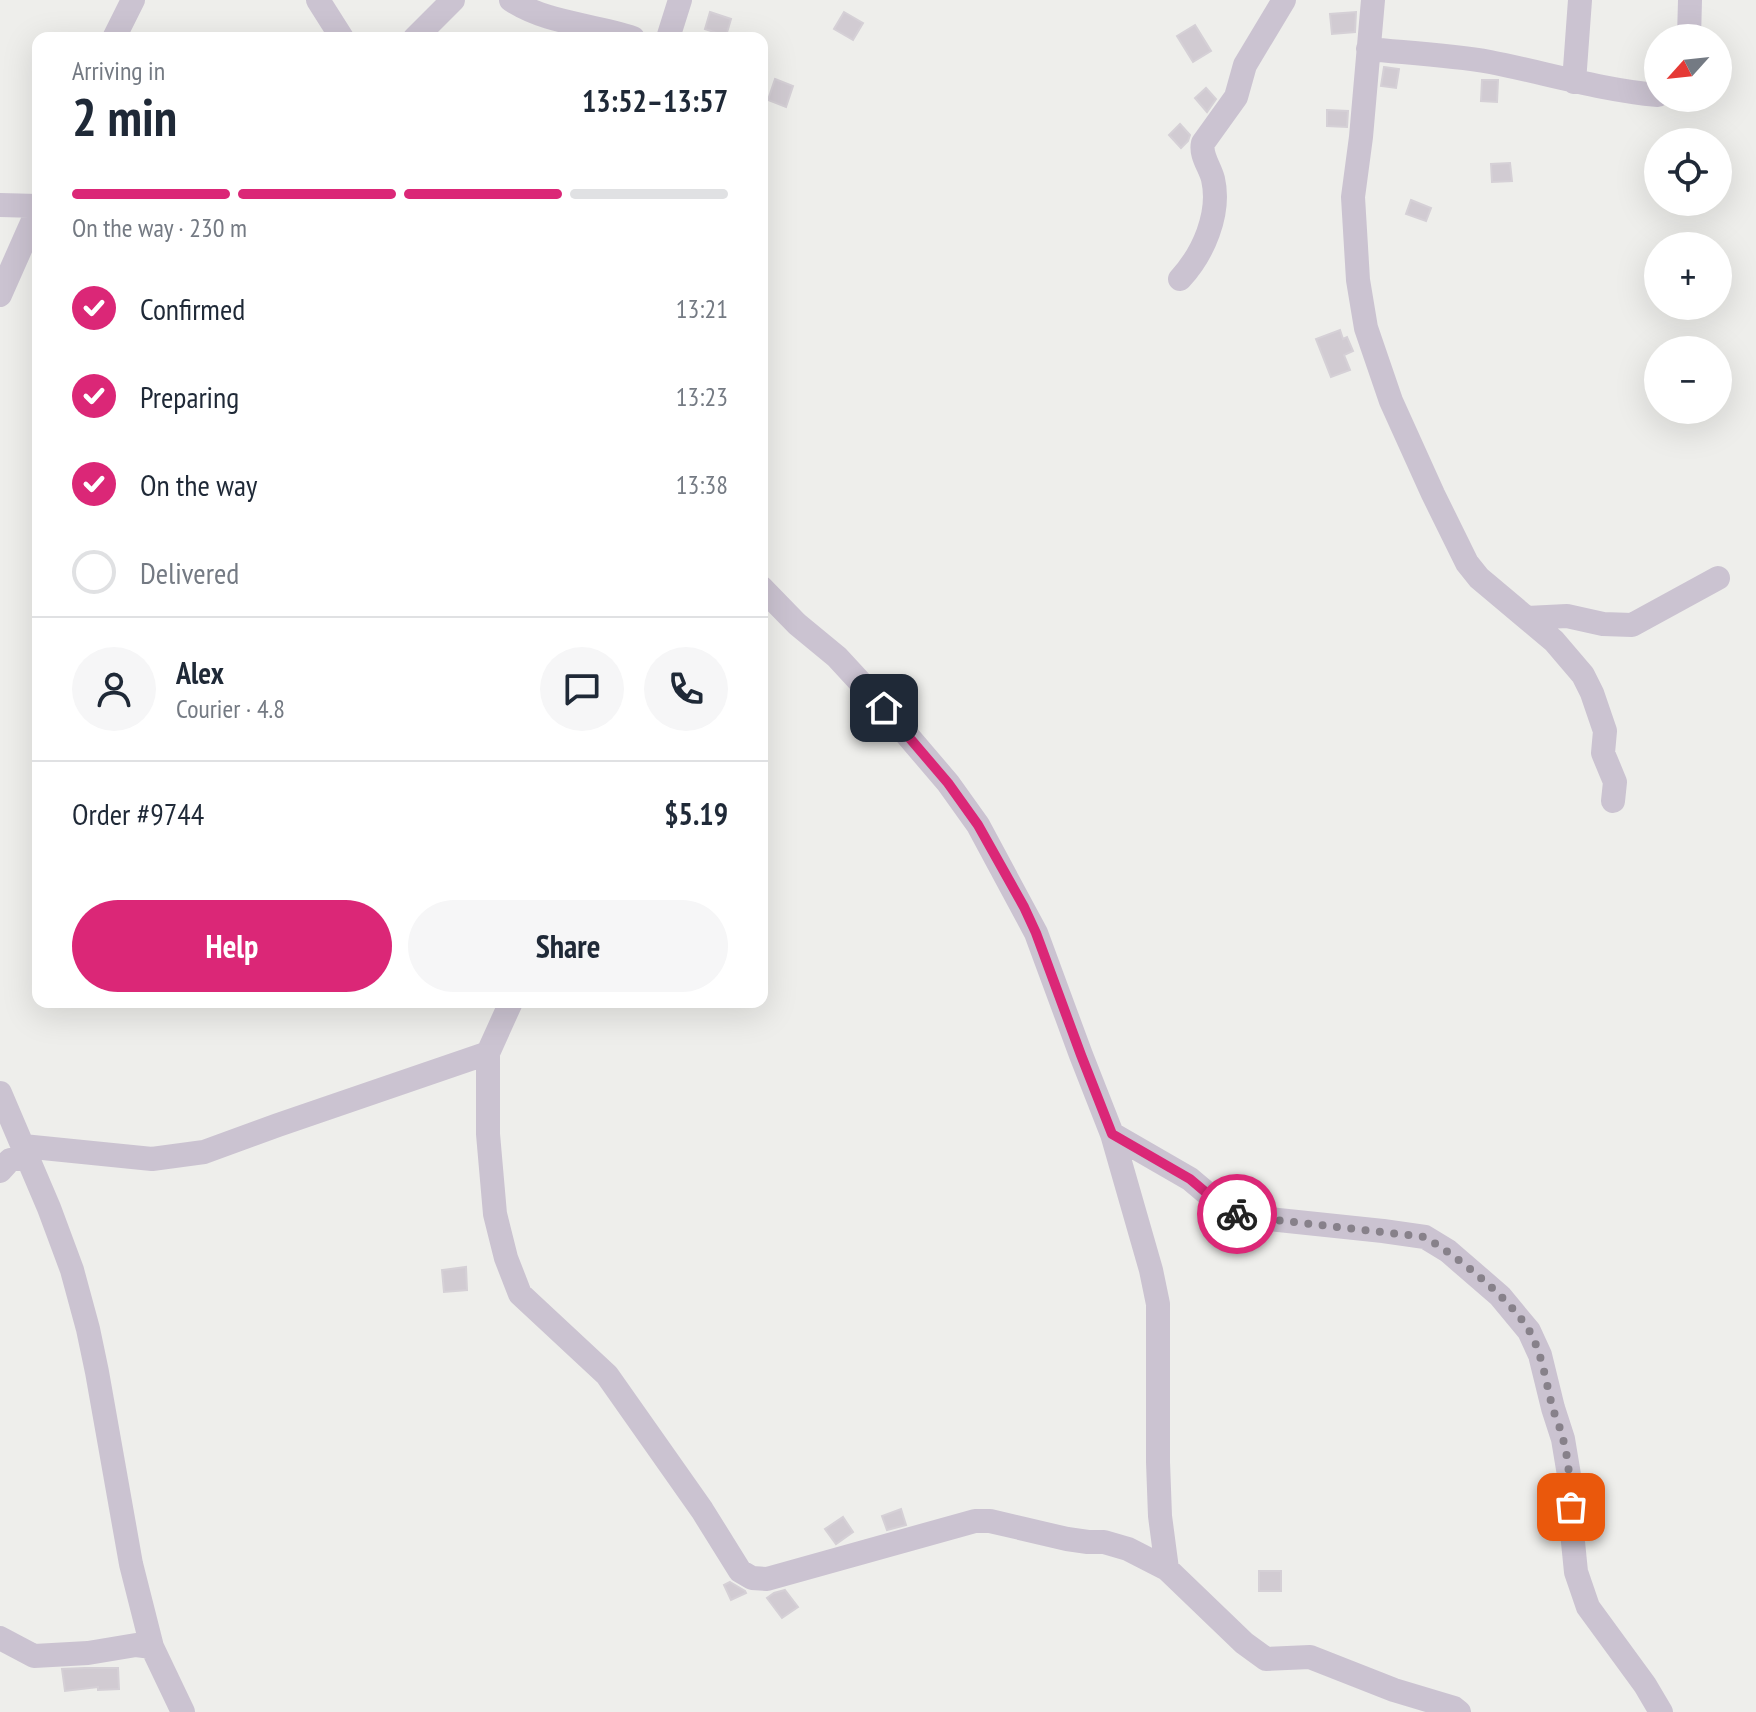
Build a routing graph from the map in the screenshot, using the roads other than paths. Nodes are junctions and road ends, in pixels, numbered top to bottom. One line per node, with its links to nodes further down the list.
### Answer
1 (133, 0): 11 (street)
2 (318, 0): 12 (street)
3 (453, 0): 13 (street)
4 (511, 0): 14 (street)
5 (680, 0): 15 (street)
6 (1284, 0): 22 (street)
7 (1373, 0): 16 (street)
8 (1580, 0): 17 (street)
9 (1690, 0): 10 (street)
10 (1689, 24)
11 (117, 32)
12 (338, 32)
13 (421, 32)
14 (609, 32)
15 (670, 32)
16 (1368, 49): 17 (street); 26 (street)
17 (1574, 82): 18 (street)
18 (1644, 93)
19 (0, 205): 20 (street)
20 (32, 208)
21 (32, 222): 23 (street)
22 (1180, 279)
23 (0, 295)
24 (1718, 578): 26 (street)
25 (768, 594): 31 (street)
26 (1527, 618): 27 (street)
27 (1613, 801)
28 (508, 1008): 29 (street)
29 (488, 1053): 32 (street); 34 (street)
30 (0, 1093): 32 (street)
31 (1112, 1134): 34 (street); 39 (street)
32 (25, 1151): 33 (street); 36 (street)
33 (0, 1171)
34 (1167, 1569): 38 (street)
35 (0, 1638): 36 (street)
36 (152, 1647): 37 (street)
37 (183, 1712)
38 (1459, 1712)
39 (1661, 1712)

